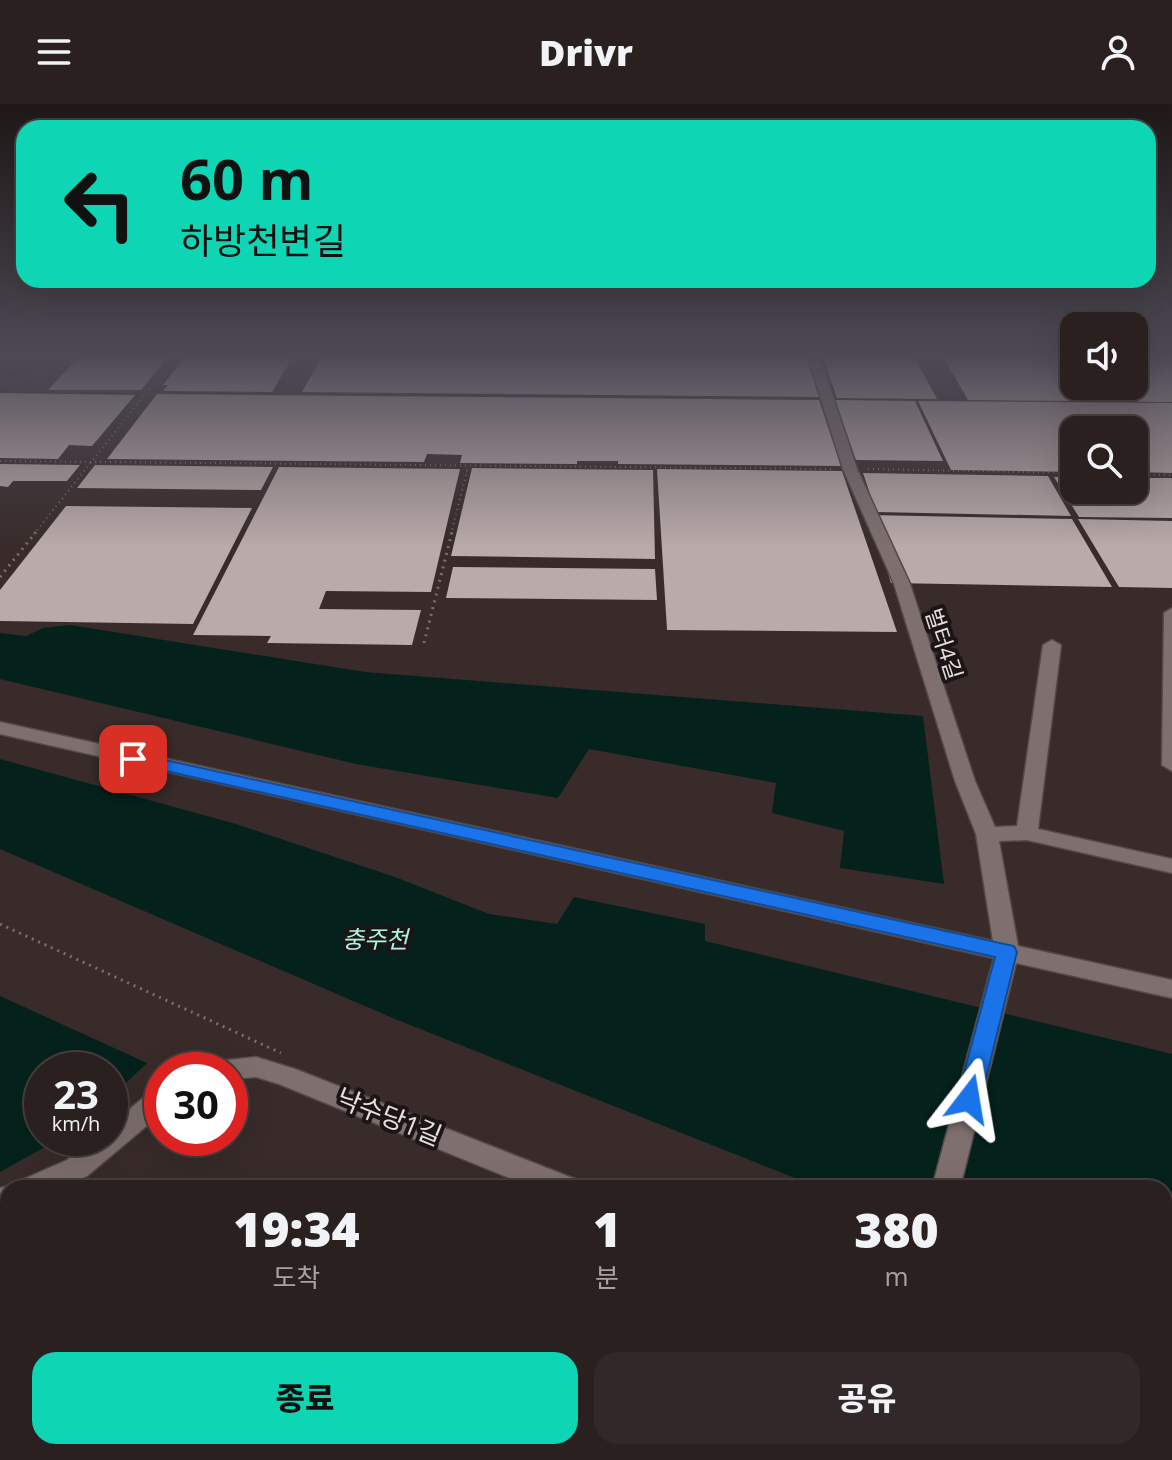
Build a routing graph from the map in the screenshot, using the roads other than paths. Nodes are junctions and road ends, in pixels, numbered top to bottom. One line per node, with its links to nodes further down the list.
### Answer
1 (835, 421): 7 (street, 벌터4길)
2 (1172, 613): 5 (street)
3 (1052, 645): 6 (street)
4 (0, 728): 9 (street)
5 (1172, 765)
6 (1027, 833): 7 (street); 8 (street)
7 (987, 834): 9 (street, 벌터4길)
8 (1172, 866)
9 (1007, 952): 10 (street); 15 (street)
10 (1172, 989)
11 (248, 1068): 14 (street, 낙수당1길)
12 (144, 1113): 13 (street)
13 (51, 1180)
14 (545, 1180)
15 (948, 1180)

